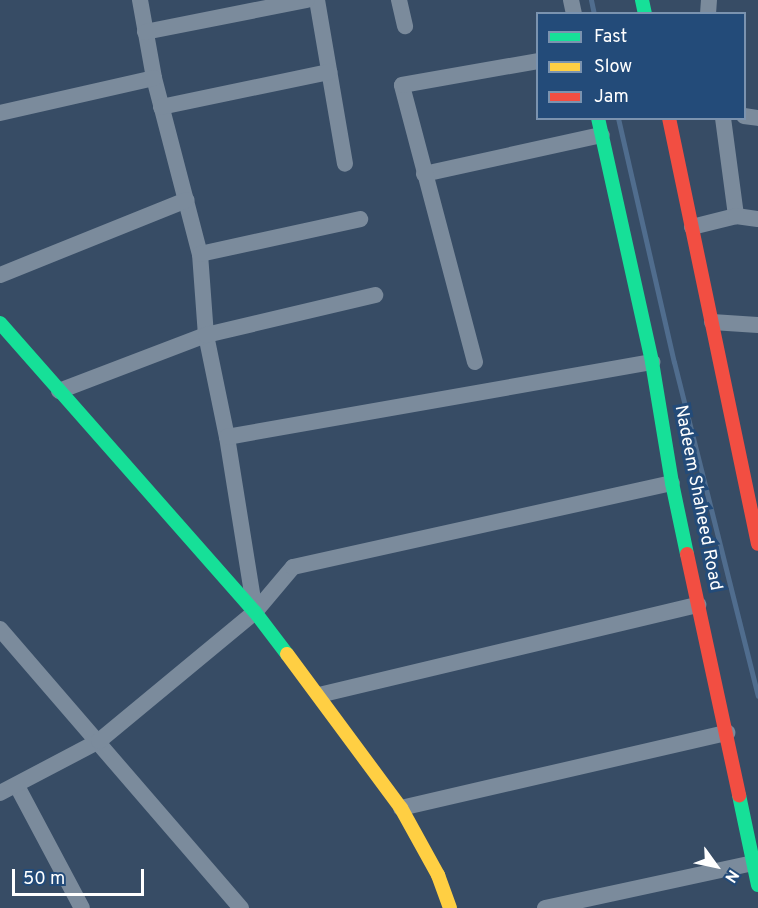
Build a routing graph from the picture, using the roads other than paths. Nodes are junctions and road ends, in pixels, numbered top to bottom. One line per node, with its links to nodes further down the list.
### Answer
1 (140, 0): 6 (street)
2 (307, 0): 6 (street)
3 (317, 0): 8 (street)
4 (399, 0): 5 (street)
5 (405, 26)
6 (145, 32): 9 (street)
7 (536, 61): 16 (street)
8 (329, 72): 10 (street); 15 (street)
9 (154, 78): 10 (street); 11 (street)
10 (160, 107): 17 (street)
11 (0, 113)
12 (669, 120): 21 (street)
13 (723, 120): 18 (street)
14 (600, 127): 16 (street); 30 (street, Nadeem Shaheed Road)
15 (345, 164)
16 (424, 174): 29 (street)
17 (187, 200): 22 (street); 23 (street)
18 (736, 216): 20 (street); 21 (street)
19 (360, 219): 22 (street)
20 (758, 219)
21 (692, 227): 25 (street)
22 (200, 254): 28 (street)
23 (0, 275)
24 (375, 295): 28 (street)
25 (712, 322): 27 (street); 34 (street)
26 (0, 323): 31 (street)
27 (758, 325)
28 (206, 335): 31 (street); 32 (street)
29 (475, 362)
30 (652, 362): 32 (street); 33 (street, Nadeem Shaheed Road)
31 (59, 391): 37 (street)
32 (227, 437): 37 (street)
33 (672, 483): 36 (street, Nadeem Shaheed Road); 37 (street)
34 (752, 490): 35 (street)
35 (758, 544)
36 (698, 605): 39 (street); 40 (street, Nadeem Shaheed Road)
37 (255, 612): 39 (street); 41 (street)
38 (0, 629): 41 (street)
39 (319, 695): 44 (street)
40 (727, 734): 44 (street); 45 (street, Nadeem Shaheed Road)
41 (99, 741): 42 (street); 48 (street)
42 (17, 786): 43 (street); 47 (street)
43 (0, 793)
44 (401, 808): 49 (street)
45 (753, 863): 46 (street, Nadeem Shaheed Road); 50 (street)
46 (758, 885)
47 (75, 906)
48 (241, 908)
49 (450, 908)
50 (545, 908)

